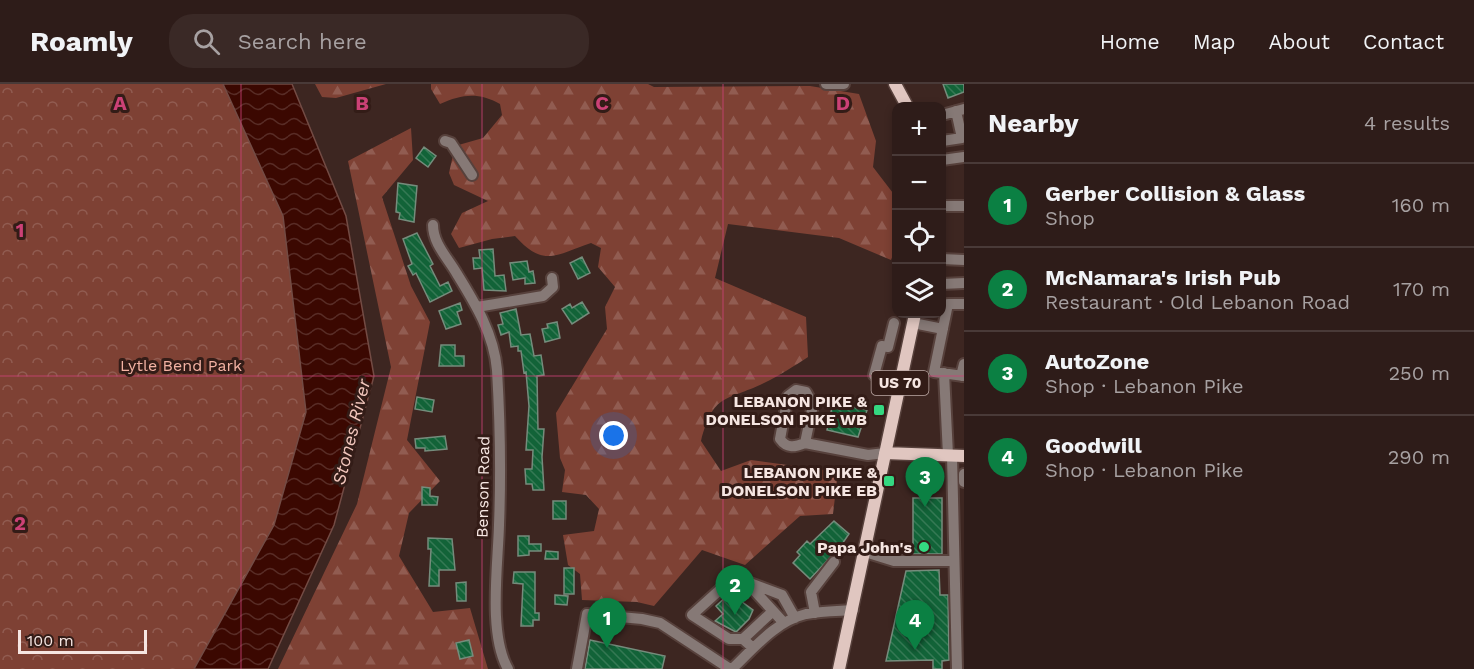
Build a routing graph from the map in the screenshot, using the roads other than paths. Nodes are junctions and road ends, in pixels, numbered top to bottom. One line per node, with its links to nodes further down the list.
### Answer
1 (826, 84): 2 (street)
2 (844, 84)
3 (895, 84): 4 (main road)
4 (904, 102)
5 (960, 110): 6 (street)
6 (946, 140)
7 (445, 141): 10 (street)
8 (964, 157): 9 (street)
9 (946, 159)
10 (472, 175)
11 (946, 206): 12 (street)
12 (964, 206)
13 (434, 225): 20 (street, Benson Road)
14 (946, 259): 15 (street)
15 (964, 260)
16 (552, 278): 20 (street)
17 (964, 283): 18 (street)
18 (946, 284)
19 (964, 304): 23 (street)
20 (477, 307): 46 (street, Benson Road)
21 (914, 318): 23 (street); 25 (main road, US 70)
22 (894, 323): 24 (street)
23 (943, 329): 27 (street)
24 (888, 348): 25 (street); 29 (street)
25 (907, 352): 29 (main road, US 70)
26 (964, 364): 28 (street)
27 (944, 374): 28 (street); 32 (street)
28 (963, 376)
29 (900, 385): 31 (main road, US 70)
30 (805, 442): 30 (street); 31 (street)
31 (885, 453): 32 (main road); 35 (main road, US 70)
32 (955, 456): 36 (street)
33 (964, 474): 34 (street)
34 (964, 482)
35 (865, 552): 36 (street); 39 (main road, US 70)
36 (954, 561): 50 (street)
37 (834, 562): 41 (street)
38 (750, 585): 40 (street); 42 (street); 44 (street)
39 (853, 610): 41 (street); 49 (main road, US 70)
40 (773, 611): 43 (street); 44 (street)
41 (815, 613): 42 (street)
42 (795, 618): 43 (street)
43 (783, 623): 45 (street)
44 (743, 639): 45 (street)
45 (753, 648): 48 (street)
46 (508, 669)
47 (577, 669): 48 (street)
48 (731, 669)
49 (839, 669)
50 (957, 669)

